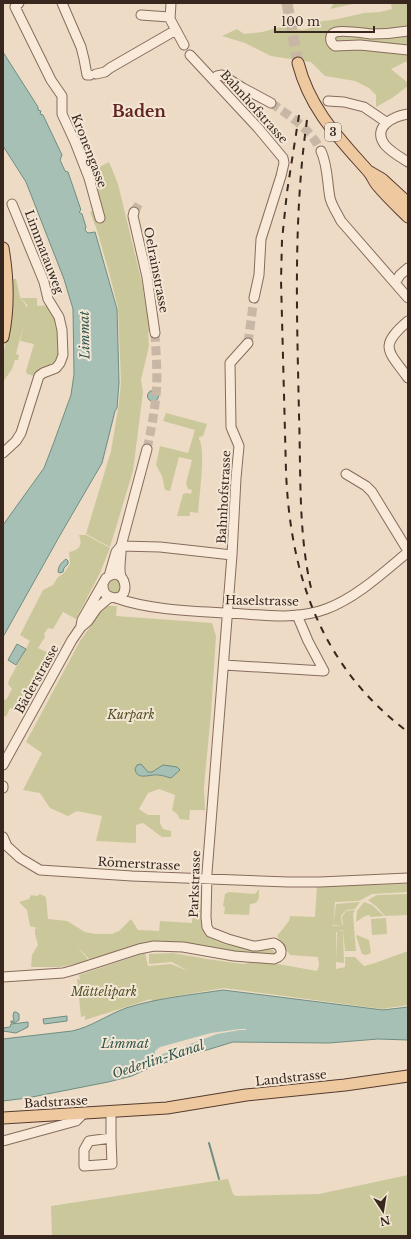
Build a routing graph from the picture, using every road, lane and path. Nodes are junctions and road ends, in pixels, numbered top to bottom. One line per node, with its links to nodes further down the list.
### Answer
1 (62, 3): 6 (street)
2 (171, 3): 5 (street)
3 (17, 5): 24 (street, Kronengasse)
4 (141, 15): 5 (street)
5 (169, 17): 6 (street)
6 (176, 30): 8 (street)
7 (408, 31): 9 (street)
8 (184, 45)
9 (408, 50)
10 (190, 55): 12 (street, Bahnhofstrasse)
11 (298, 63): 19 (main road, 3)
12 (214, 80): 14 (street); 29 (street, Bahnhofstrasse)
13 (328, 101): 16 (street)
14 (272, 102)
15 (407, 115): 16 (street)
16 (386, 122): 18 (street)
17 (321, 151): 28 (street)
18 (408, 162)
19 (369, 172): 20 (main road, 3); 23 (main road, 3)
20 (408, 203)
21 (12, 204): 37 (street, Limmatauweg)
22 (134, 212): 32 (street, Oelrainstrasse)
23 (408, 217)
24 (100, 218)
25 (3, 248): 33 (main road)
26 (408, 268): 28 (street)
27 (408, 275): 28 (street)
28 (395, 283): 30 (street)
29 (254, 298)
30 (408, 298)
31 (408, 321): 35 (street)
32 (155, 333)
33 (3, 336)
34 (248, 343): 41 (street, Bahnhofstrasse)
35 (408, 378)
36 (147, 449): 39 (street)
37 (3, 453)
38 (346, 474): 40 (street)
39 (121, 546): 41 (street); 42 (street); 43 (street)
40 (408, 551): 49 (street, Haselstrasse)
41 (232, 555): 48 (street, Bahnhofstrasse)
42 (108, 576): 43 (street); 44 (street)
43 (121, 577): 45 (street)
44 (103, 585): 46 (street); 50 (street, Bäderstrasse)
45 (126, 588): 46 (street); 47 (street, Haselstrasse)
46 (113, 598): 47 (street, Haselstrasse); 50 (street, Bäderstrasse)
47 (144, 604): 48 (street, Haselstrasse)
48 (227, 613): 49 (street, Haselstrasse); 51 (street, Parkstrasse)
49 (297, 615): 51 (street)
50 (81, 627): 52 (street, Bäderstrasse)
51 (224, 665): 54 (street, Parkstrasse)
52 (3, 765)
53 (3, 837): 54 (street, Römerstrasse)
54 (207, 878): 55 (street, Römerstrasse); 56 (street, Parkstrasse)
55 (408, 878)
56 (3, 977)
57 (408, 1076): 58 (main road, Landstrasse)
58 (178, 1106): 59 (main road, Badstrasse)
59 (111, 1112): 60 (main road, Badstrasse); 62 (street)
60 (83, 1114): 61 (main road, Badstrasse); 63 (street)
61 (3, 1118)
62 (111, 1138)
63 (3, 1141)

